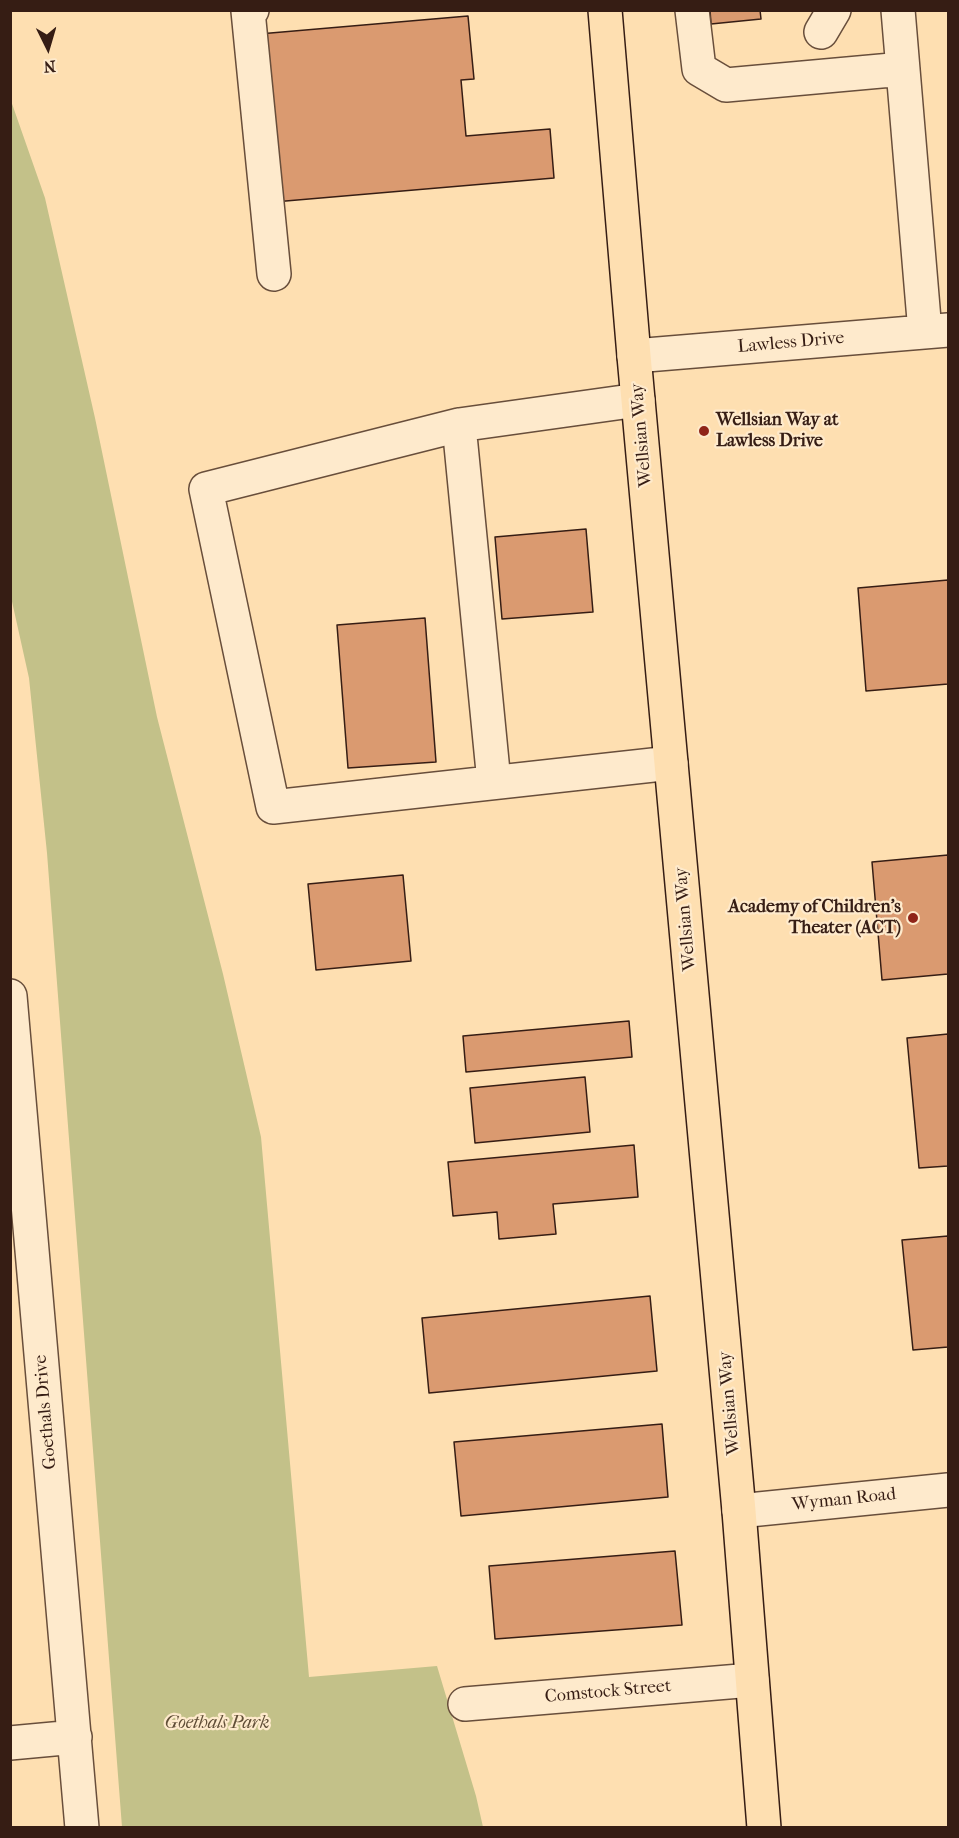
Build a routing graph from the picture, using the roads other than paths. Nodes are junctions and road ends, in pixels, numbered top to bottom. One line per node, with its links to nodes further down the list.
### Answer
1 (252, 10): 6 (street)
2 (605, 10): 8 (main road, Wellsian Way)
3 (692, 10): 5 (street)
4 (898, 10): 5 (street)
5 (903, 69): 7 (street)
6 (274, 274)
7 (937, 331): 8 (street, Lawless Drive)
8 (634, 356): 9 (main road, Wellsian Way)
9 (639, 400): 10 (street); 11 (main road, Wellsian Way)
10 (459, 425): 12 (street); 12 (street)
11 (671, 763): 12 (street); 15 (main road, Wellsian Way)
12 (494, 782)
13 (10, 996): 18 (street, Goethals Drive)
14 (948, 1490): 15 (street, Wyman Road)
15 (739, 1511): 16 (main road, Wellsian Way)
16 (752, 1680): 17 (street, Comstock Street); 21 (main road, Wellsian Way)
17 (465, 1704)
18 (75, 1737): 19 (street); 20 (street, Goethals Drive)
19 (10, 1743)
20 (82, 1827)
21 (764, 1827)

